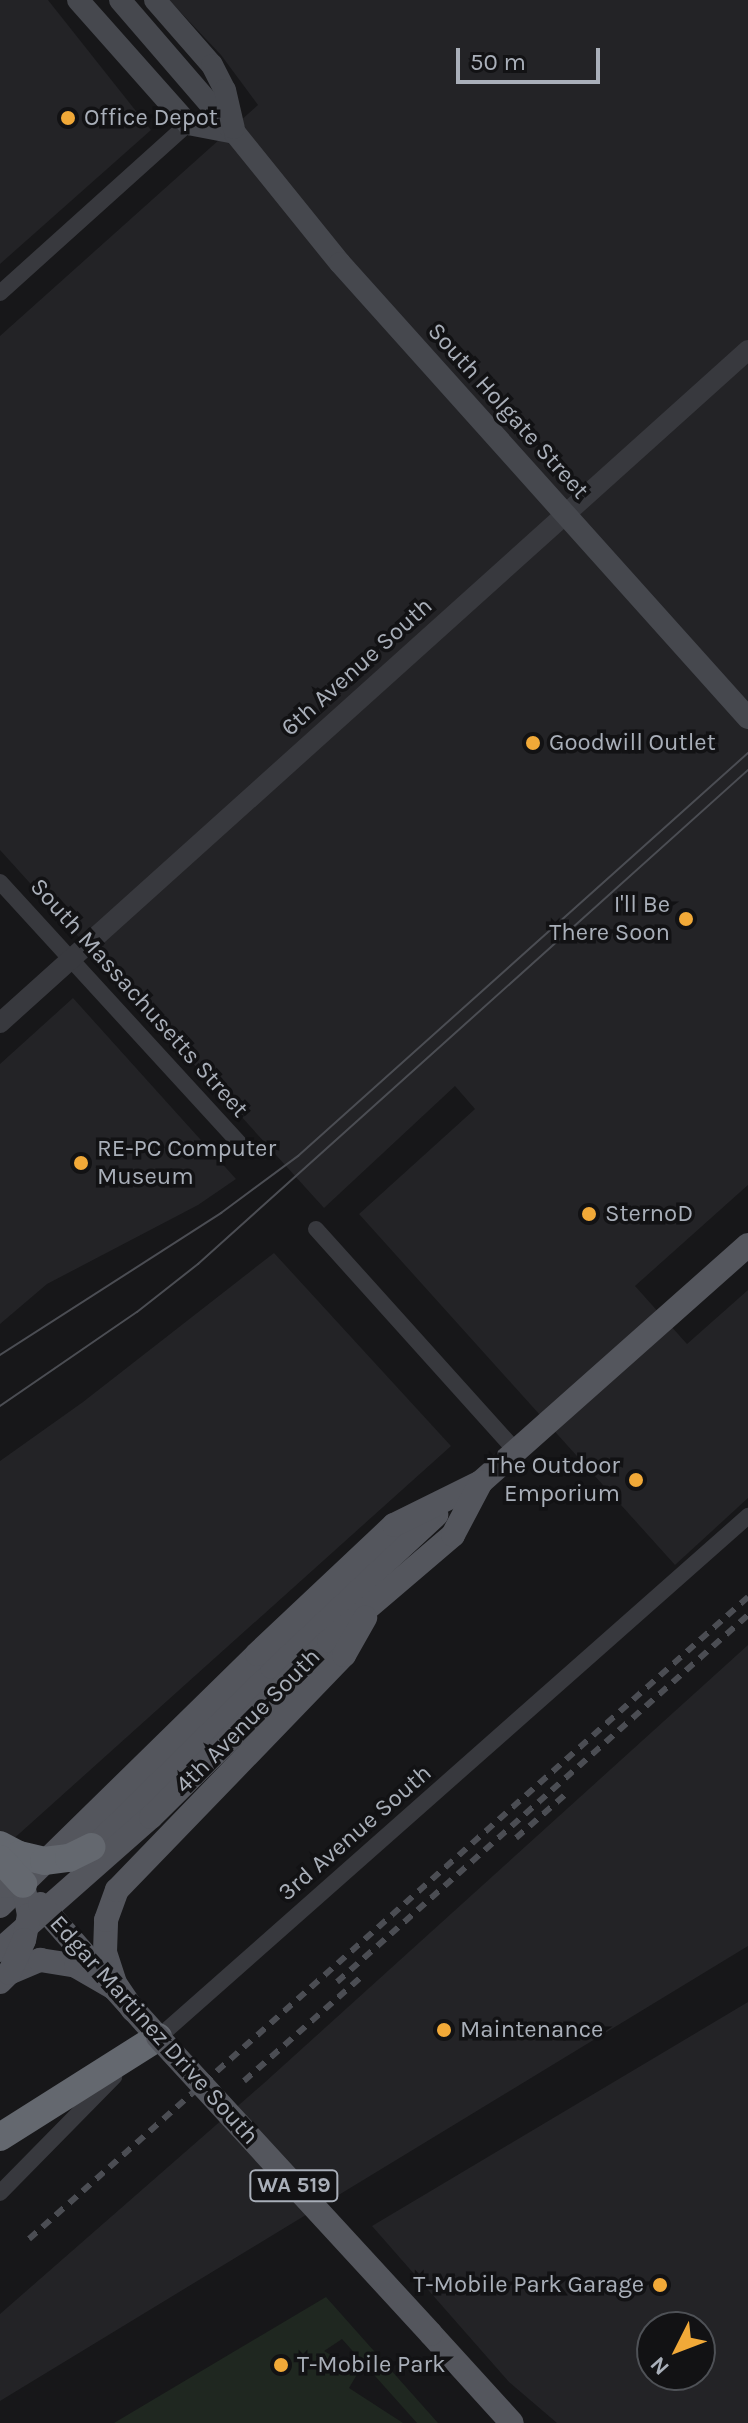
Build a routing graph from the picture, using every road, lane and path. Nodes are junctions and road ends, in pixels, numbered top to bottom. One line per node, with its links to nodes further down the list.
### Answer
1 (78, 0): 4 (main road)
2 (120, 0): 5 (main road, South Holgate Street)
3 (155, 0): 5 (main road, South Holgate Street)
4 (188, 124): 5 (main road); 6 (street)
5 (235, 133): 8 (main road, South Holgate Street)
6 (0, 293)
7 (748, 350): 8 (street, 6th Avenue South)
8 (566, 514): 9 (main road, South Holgate Street); 11 (street, 6th Avenue South)
9 (748, 718)
10 (0, 882): 11 (street, South Massachusetts Street)
11 (71, 959): 12 (street, 6th Avenue South); 13 (street, South Massachusetts Street)
12 (0, 1023)
13 (243, 1147)
14 (316, 1229): 16 (street)
15 (748, 1245): 16 (main road, 4th Avenue South)
16 (516, 1451): 17 (main road, 4th Avenue South)
17 (481, 1482): 19 (main road, 4th Avenue South); 21 (main road); 24 (main road, 4th Avenue South)
18 (748, 1516): 30 (street, 3rd Avenue South)
19 (373, 1603): 25 (main road, 4th Avenue South); 27 (main road)
20 (0, 1845): 21 (highway, bridge)
21 (92, 1847): 23 (main road, bridge)
22 (0, 1859): 23 (highway, bridge)
23 (21, 1891): 25 (main road, bridge); 26 (main road, Edgar Martinez Drive South / WA 519, bridge)
24 (0, 1906)
25 (3, 1968): 26 (main road, bridge)
26 (114, 1988): 27 (main road, Edgar Martinez Drive South / WA 519)
27 (133, 2010): 28 (main road, Edgar Martinez Drive South / WA 519)
28 (158, 2037): 29 (highway); 31 (main road, Edgar Martinez Drive South / WA 519, bridge)
29 (0, 2137)
30 (0, 2193)
31 (507, 2417)

